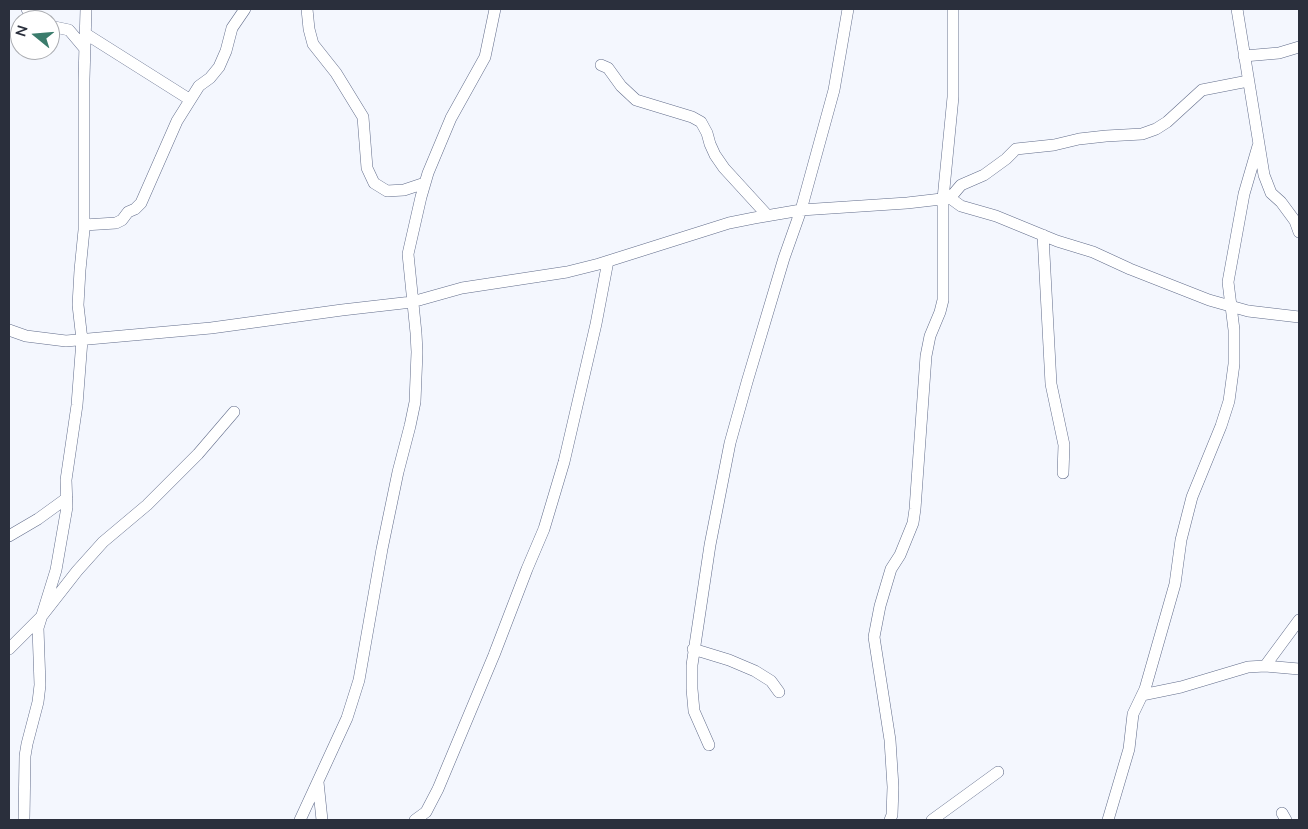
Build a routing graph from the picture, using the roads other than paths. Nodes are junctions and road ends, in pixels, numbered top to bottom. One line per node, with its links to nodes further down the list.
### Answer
1 (86, 9): 9 (street)
2 (245, 9): 15 (street)
3 (307, 9): 17 (street)
4 (495, 9): 17 (street)
5 (848, 9): 19 (street)
6 (953, 9): 18 (street)
7 (1237, 9): 12 (street)
8 (60, 28): 11 (street)
9 (86, 34): 11 (street); 15 (street)
10 (1299, 47): 12 (street)
11 (85, 48): 21 (street)
12 (1244, 56): 14 (street)
13 (601, 65): 20 (street)
14 (1248, 80): 16 (street); 18 (street)
15 (189, 99): 21 (street)
16 (1258, 146): 22 (street); 26 (street)
17 (425, 183): 25 (street)
18 (947, 199): 19 (street); 23 (street); 49 (street)
19 (801, 210): 20 (street); 37 (street)
20 (768, 215): 24 (street)
21 (84, 225): 29 (street)
22 (1299, 232)
23 (1043, 235): 26 (street); 31 (street)
24 (608, 262): 25 (street); 48 (street)
25 (412, 302): 29 (street); 44 (street)
26 (1232, 307): 27 (street); 41 (street)
27 (1299, 317)
28 (9, 330): 29 (street)
29 (82, 340): 32 (street)
30 (234, 412): 34 (street)
31 (1063, 473)
32 (67, 498): 33 (street); 34 (street)
33 (9, 536)
34 (41, 617): 36 (street); 45 (street)
35 (1299, 620): 38 (street)
36 (9, 649)
37 (693, 649): 40 (street); 42 (street)
38 (1265, 666): 39 (street); 41 (street)
39 (1299, 669)
40 (779, 692)
41 (1142, 695): 51 (street)
42 (709, 745)
43 (998, 772): 50 (street)
44 (318, 782): 46 (street); 47 (street)
45 (24, 820)
46 (300, 820)
47 (322, 820)
48 (416, 820)
49 (890, 820)
50 (932, 820)
51 (1108, 820)

